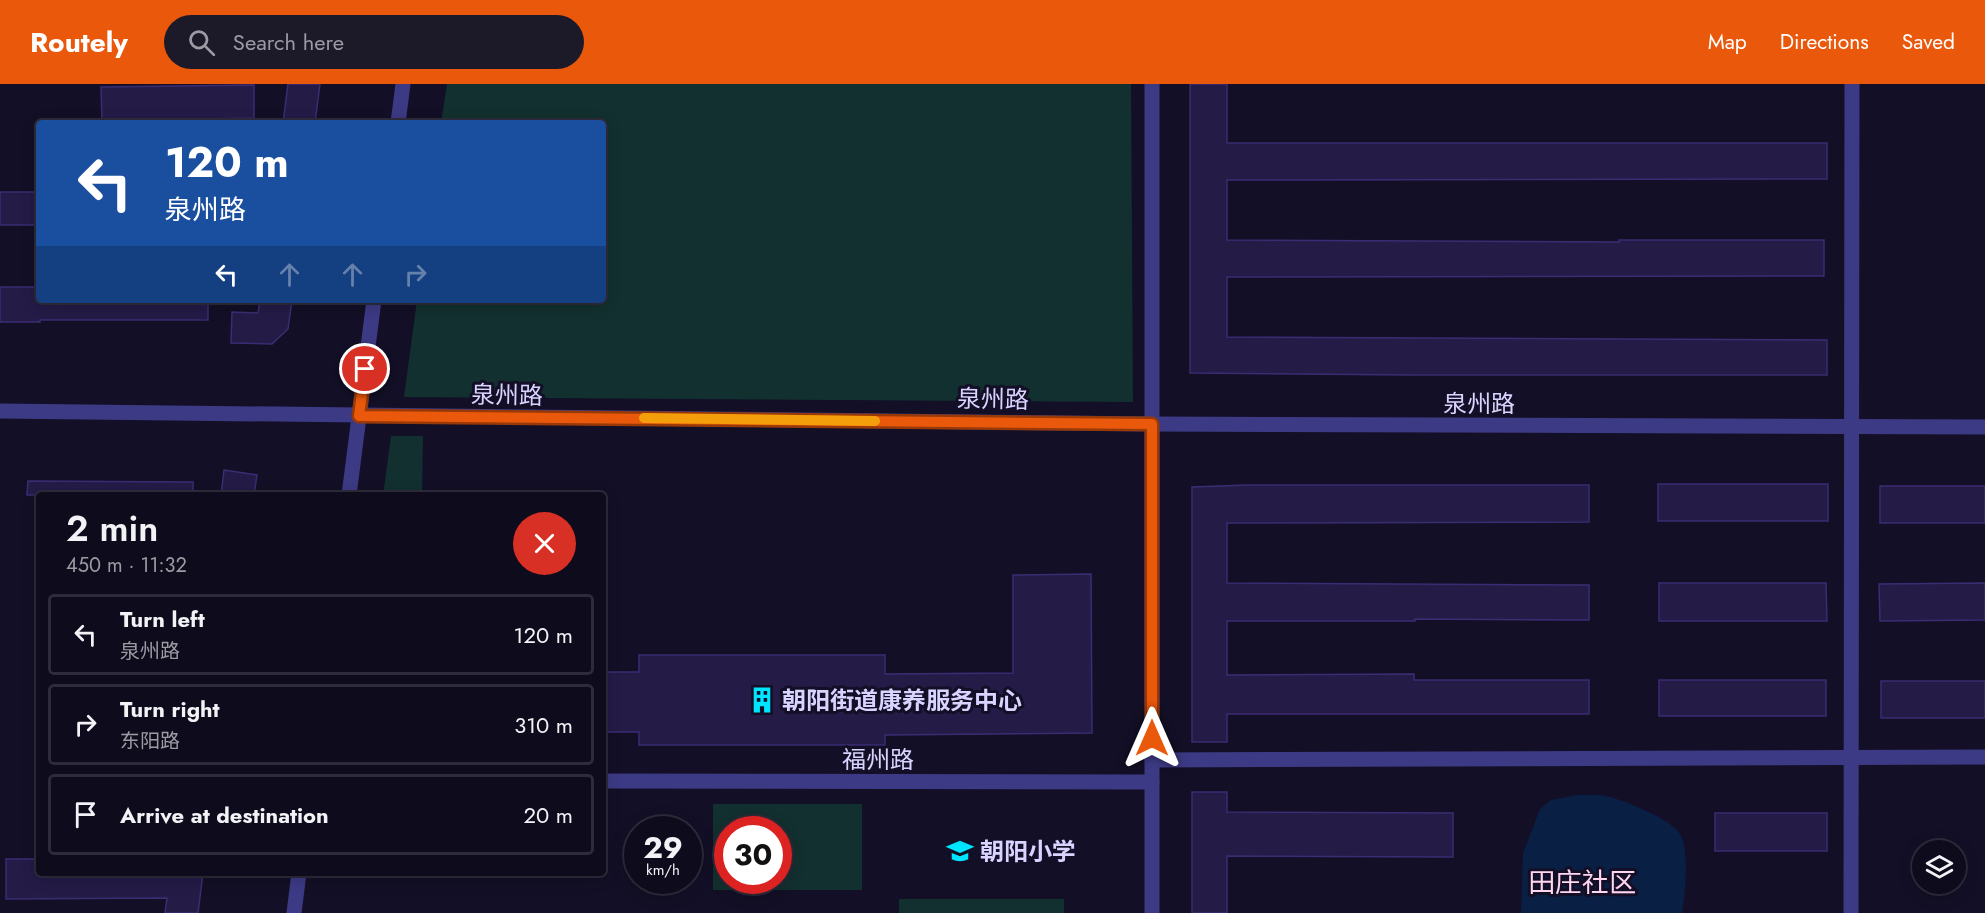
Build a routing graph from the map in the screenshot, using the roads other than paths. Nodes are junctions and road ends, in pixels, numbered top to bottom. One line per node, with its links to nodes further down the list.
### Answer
1 (403, 84): 4 (street)
2 (1152, 84): 8 (street)
3 (1852, 84): 9 (street)
4 (398, 120)
5 (374, 303): 7 (street)
6 (0, 411): 7 (street, 泉州路)
7 (359, 416): 8 (street, 泉州路); 11 (street)
8 (1152, 424): 9 (street, 泉州路); 14 (street)
9 (1851, 427): 10 (street, 泉州路); 12 (street)
10 (1985, 427)
11 (349, 492)
12 (1851, 757): 13 (street); 14 (street); 20 (street)
13 (1985, 757)
14 (1152, 760): 16 (street)
15 (606, 781): 16 (street, 福州路)
16 (1152, 782): 19 (street)
17 (299, 876): 18 (street)
18 (294, 913)
19 (1152, 913)
20 (1851, 913)

